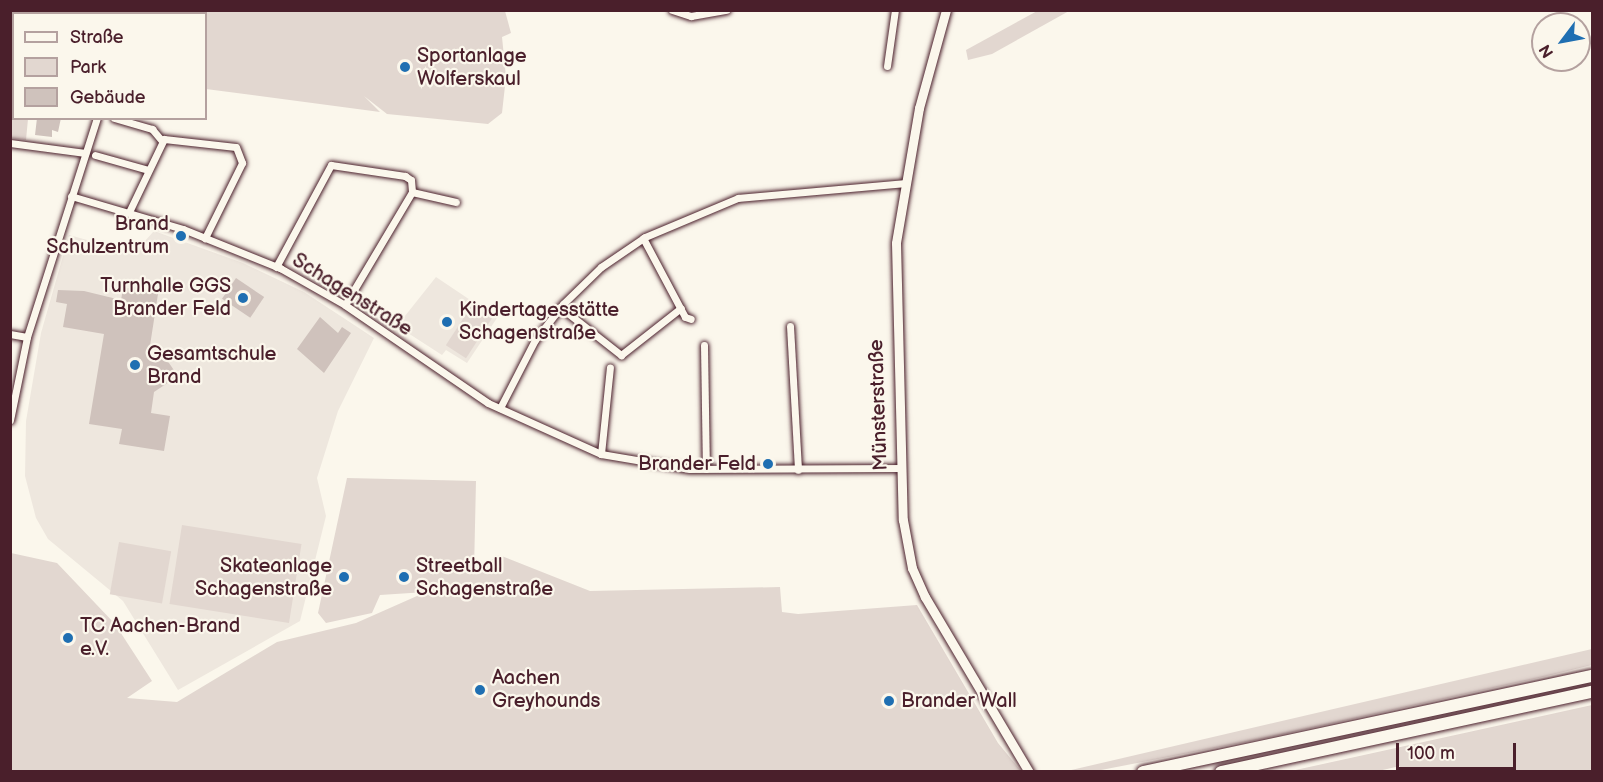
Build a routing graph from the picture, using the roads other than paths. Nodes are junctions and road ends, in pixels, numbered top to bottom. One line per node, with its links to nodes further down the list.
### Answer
1 (672, 10): 2 (street)
2 (726, 10)
3 (895, 10): 5 (street)
4 (946, 10): 13 (street, Münsterstraße)
5 (886, 66)
6 (96, 120): 10 (street)
7 (121, 120): 8 (street)
8 (162, 141): 12 (street); 18 (street)
9 (10, 143): 10 (street)
10 (85, 153): 15 (street)
11 (94, 155): 12 (street)
12 (148, 170): 17 (street)
13 (905, 183): 19 (street); 33 (street, Münsterstraße)
14 (412, 192): 16 (street); 20 (street); 21 (street)
15 (71, 196): 17 (street, Schagenstraße); 27 (street)
16 (456, 202)
17 (129, 212): 18 (street, Schagenstraße)
18 (205, 238): 20 (street, Schagenstraße)
19 (643, 238): 22 (street); 23 (street)
20 (276, 267): 21 (street, Schagenstraße)
21 (345, 305): 30 (street, Schagenstraße)
22 (560, 307): 23 (street); 30 (street)
23 (681, 308): 24 (street)
24 (691, 319)
25 (790, 326): 35 (street)
26 (10, 334): 27 (street)
27 (27, 338): 31 (street)
28 (704, 345): 34 (street)
29 (610, 367): 32 (street)
30 (500, 408): 32 (street, Schagenstraße)
31 (10, 420)
32 (601, 454): 34 (street, Schagenstraße)
33 (899, 468): 35 (street, Schagenstraße); 38 (street, Münsterstraße)
34 (706, 469): 35 (street, Schagenstraße)
35 (798, 470)
36 (1593, 676): 39 (highway)
37 (1593, 692): 40 (highway)
38 (1029, 771)
39 (1143, 771)
40 (1221, 771)

